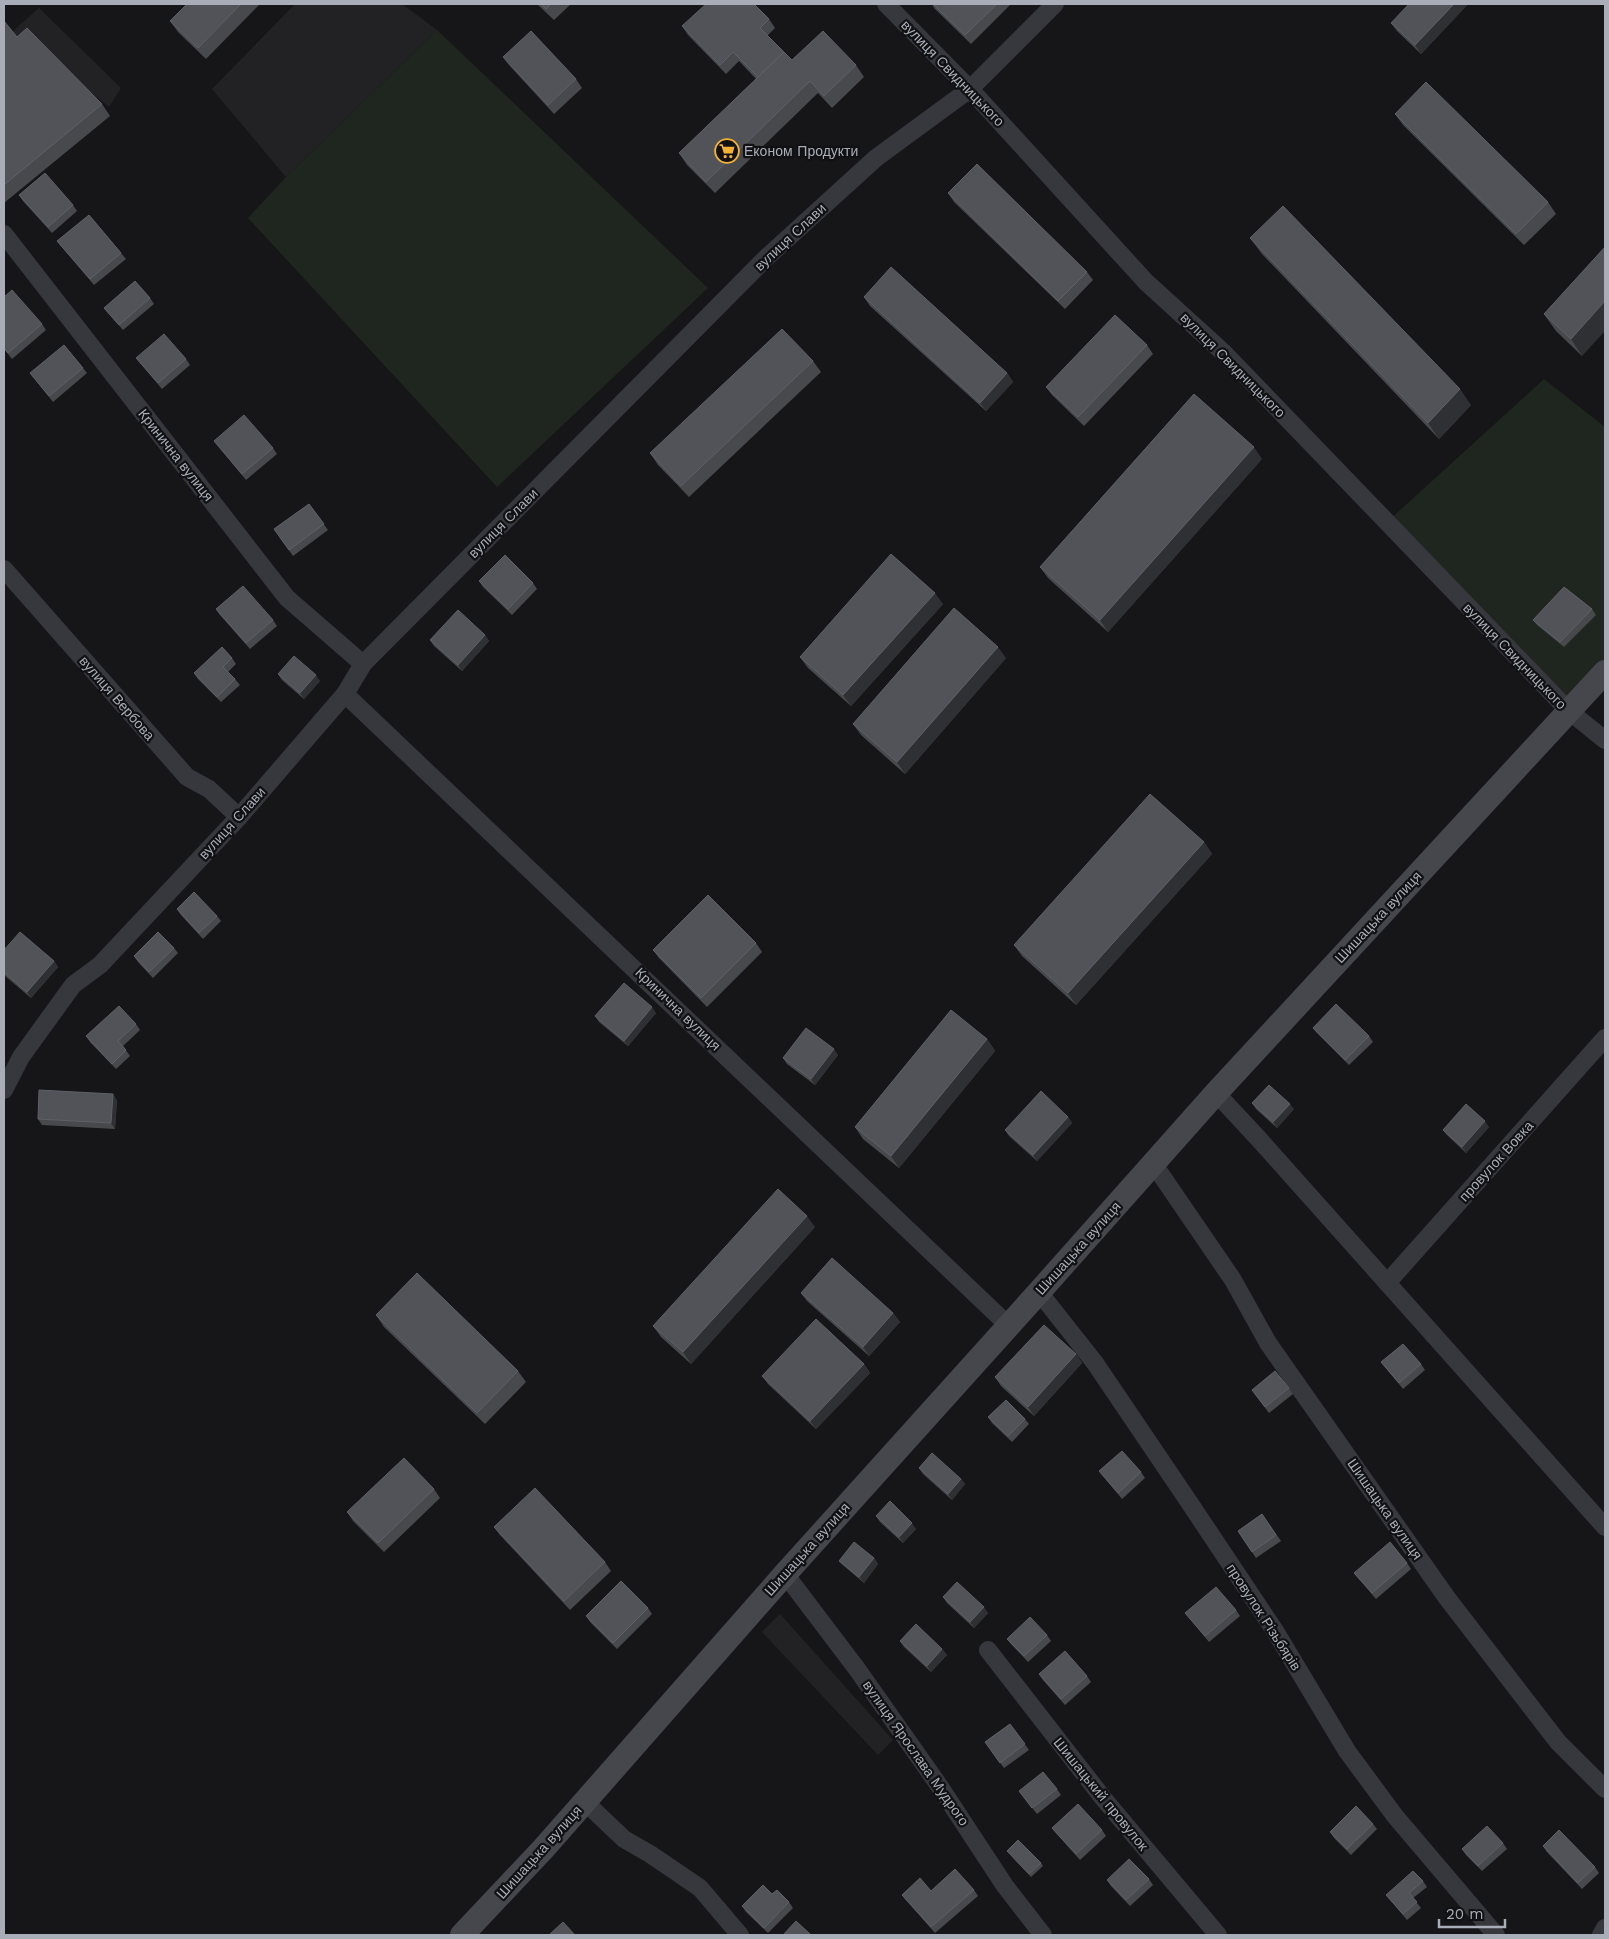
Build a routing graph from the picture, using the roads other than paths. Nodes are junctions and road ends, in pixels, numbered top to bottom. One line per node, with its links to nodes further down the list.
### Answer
1 (886, 4): 3 (street, вулиця Свидницького)
2 (1055, 4): 3 (street, вулиця Слави)
3 (970, 89): 6 (street, вулиця Слави); 9 (street, вулиця Свидницького)
4 (4, 234): 6 (street, Кринична вулиця)
5 (4, 570): 11 (street, вулиця Вербова)
6 (363, 664): 8 (street, вулиця Слави)
7 (1605, 672): 9 (street, Шишацька вулиця)
8 (345, 694): 11 (street, вулиця Слави); 18 (street, Кринична вулиця)
9 (1576, 717): 10 (street, вулиця Свидницького); 14 (street, Шишацька вулиця)
10 (1605, 740)
11 (239, 817): 13 (street, вулиця Слави)
12 (1605, 1038): 16 (street, провулок Вовка)
13 (4, 1090)
14 (1216, 1093): 15 (street, Шишацька вулиця); 16 (street)
15 (1153, 1164): 17 (street, Шишацька вулиця); 22 (street, Шишацька вулиця)
16 (1387, 1283): 19 (street)
17 (1039, 1292): 18 (street, Шишацька вулиця); 29 (street, провулок Різьбярів)
18 (1009, 1326): 20 (street, Шишацька вулиця)
19 (1605, 1527)
20 (784, 1574): 23 (street, Шишацька вулиця); 27 (street, вулиця Ярослава Мудрого)
21 (988, 1650): 28 (street, Шишацький провулок)
22 (1605, 1789)
23 (585, 1802): 25 (street, Шишацька вулиця); 26 (street)
24 (1605, 1928): 30 (street)
25 (462, 1935)
26 (740, 1935)
27 (1043, 1935)
28 (1218, 1935)
29 (1496, 1935)
30 (1602, 1935)

